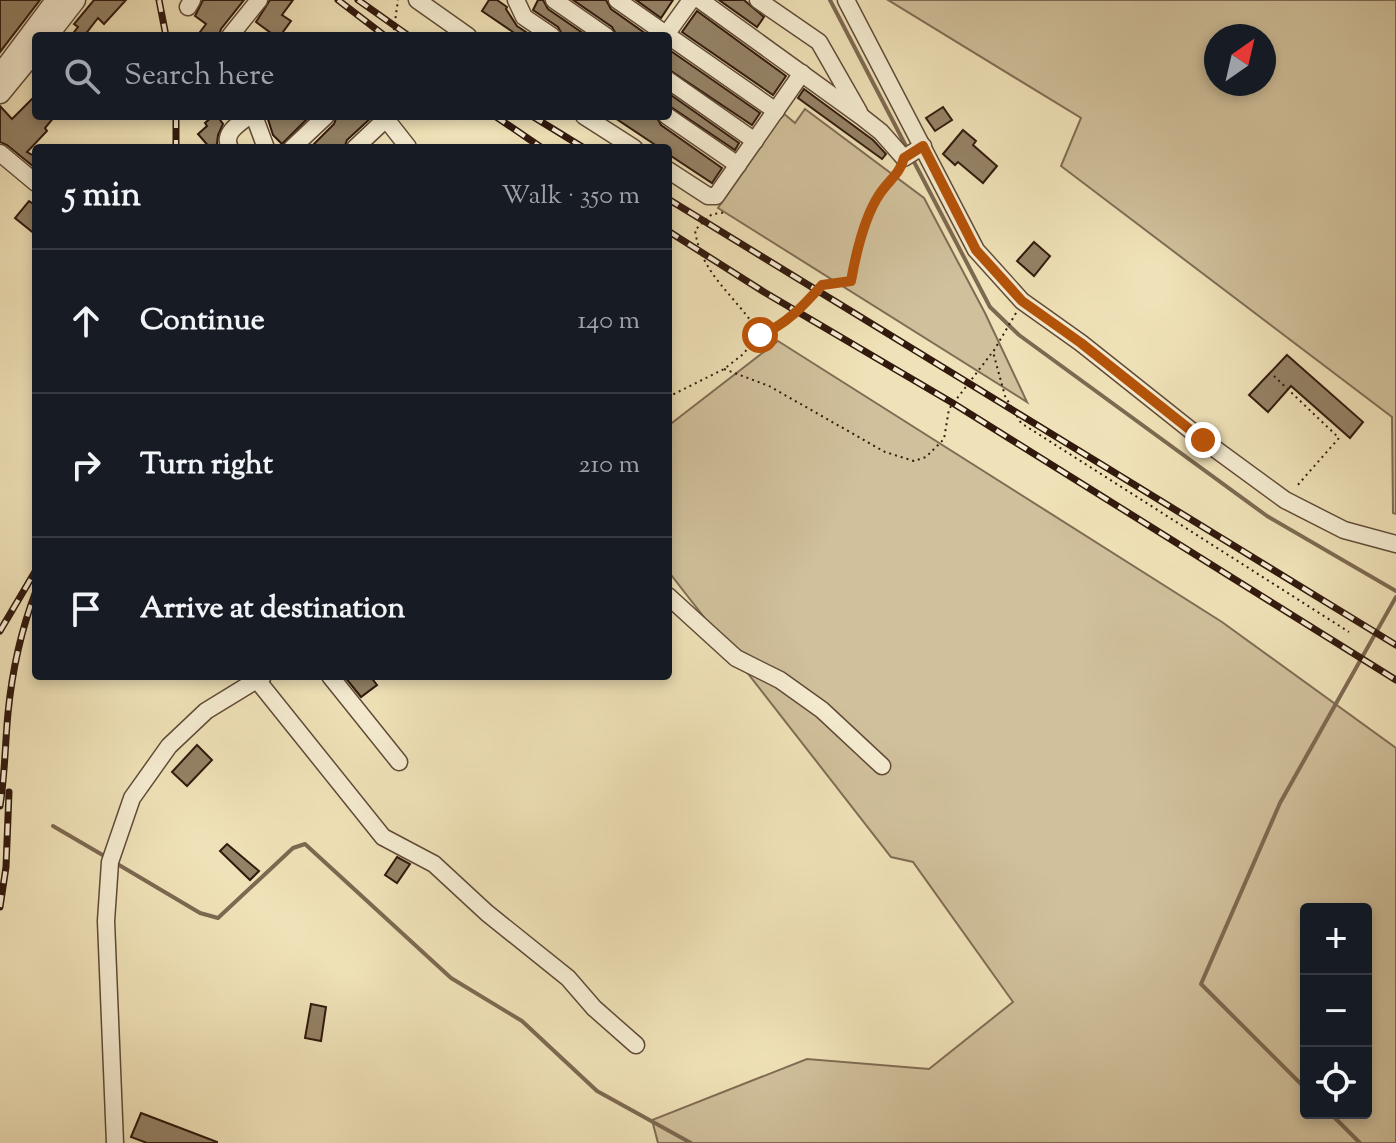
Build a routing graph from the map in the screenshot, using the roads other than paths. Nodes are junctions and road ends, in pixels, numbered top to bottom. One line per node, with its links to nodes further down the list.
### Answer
1 (54, 0): 21 (street)
2 (75, 0): 12 (street)
3 (259, 0): 13 (street)
4 (417, 0): 14 (street)
5 (554, 0): 16 (street)
6 (617, 0): 17 (street)
7 (691, 0): 18 (street)
8 (700, 0): 22 (street)
9 (758, 0): 26 (street)
10 (846, 0): 42 (street)
11 (519, 1): 15 (street)
12 (50, 32)
13 (233, 32)
14 (462, 32)
15 (546, 32)
16 (600, 32)
17 (662, 32)
18 (668, 32)
19 (672, 39): 25 (street)
20 (32, 56): 24 (street)
21 (0, 72)
22 (802, 73): 25 (street); 26 (street)
23 (672, 83): 34 (street)
24 (0, 93)
25 (776, 111): 34 (street)
26 (862, 117): 42 (street)
27 (672, 119): 43 (street)
28 (247, 120): 35 (street)
29 (254, 120): 36 (street)
30 (322, 120): 37 (street)
31 (384, 120): 38 (street)
32 (389, 120): 39 (street)
33 (590, 120): 40 (street)
34 (755, 141): 43 (street)
35 (228, 144)
36 (264, 144)
37 (296, 144)
38 (359, 144)
39 (406, 144)
40 (628, 144)
41 (0, 153): 45 (street)
42 (912, 153): 46 (street)
43 (738, 165): 44 (street)
44 (672, 173)
45 (32, 180)
46 (1396, 544)
47 (672, 600): 52 (street)
48 (257, 680): 54 (street)
49 (262, 680): 53 (street)
50 (333, 680): 51 (street)
51 (399, 762)
52 (882, 766)
53 (636, 1045)
54 (115, 1143)

